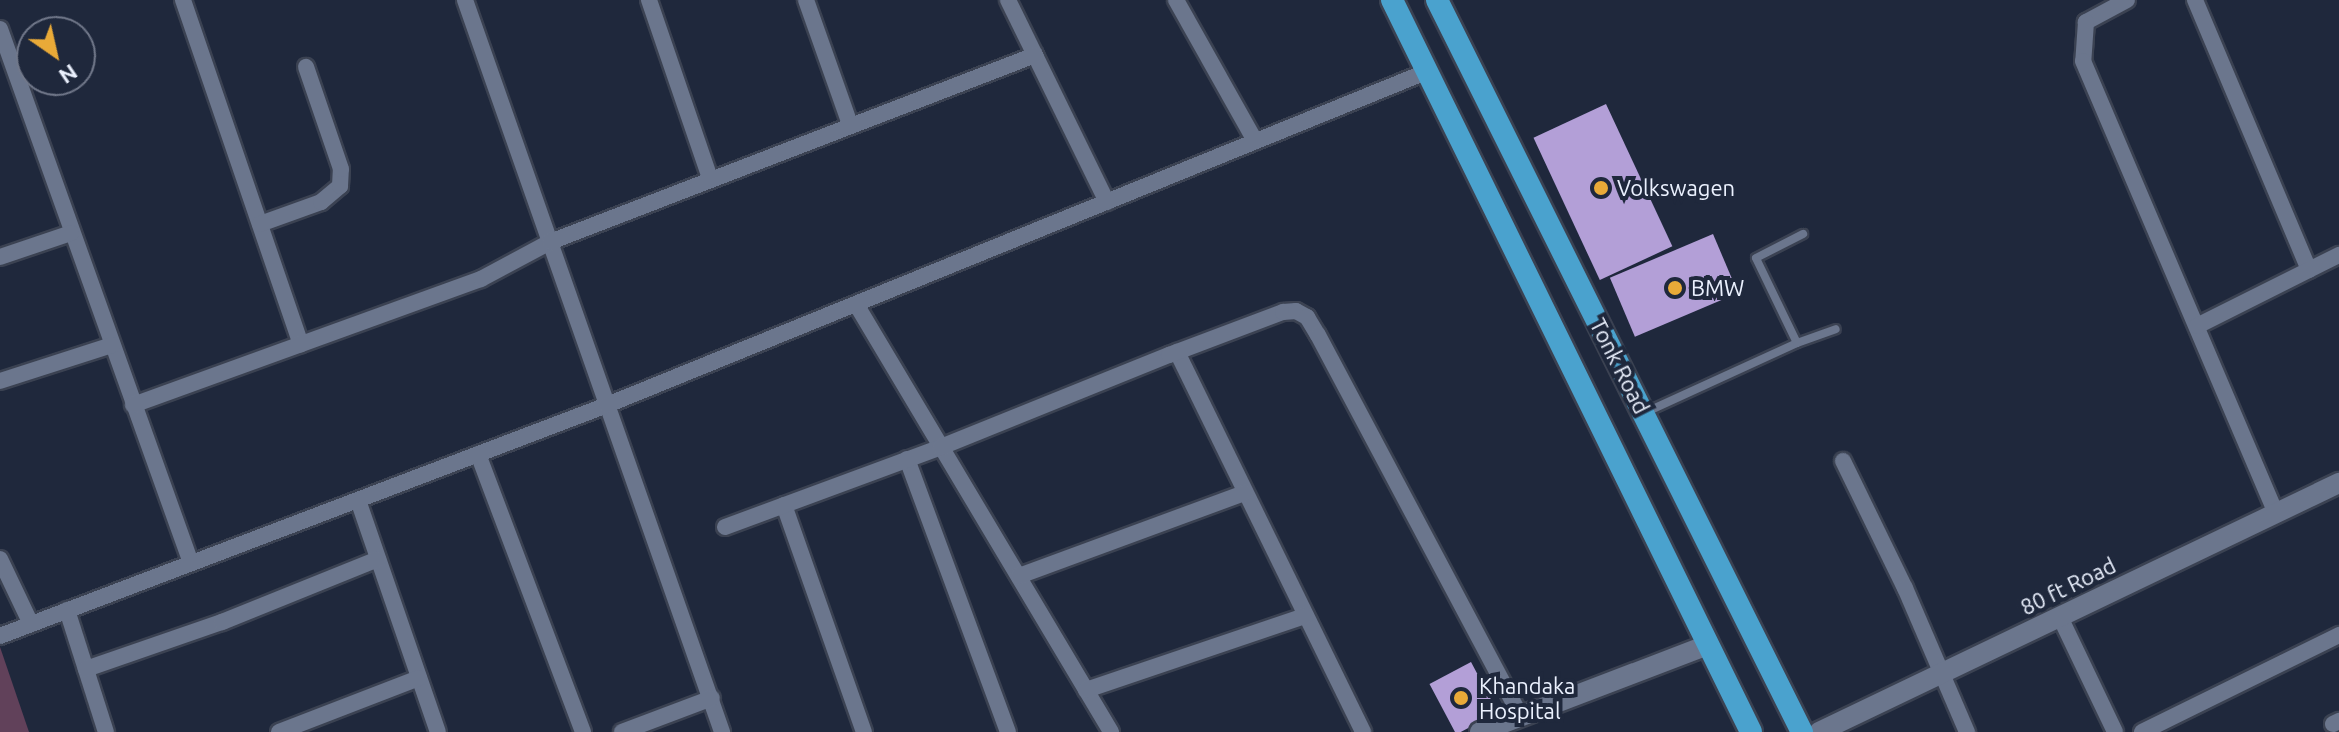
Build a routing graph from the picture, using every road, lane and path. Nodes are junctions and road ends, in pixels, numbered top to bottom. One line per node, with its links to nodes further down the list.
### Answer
1 (183, 0): 19 (street)
2 (465, 0): 22 (street)
3 (649, 0): 17 (street)
4 (806, 0): 15 (street)
5 (1008, 0): 12 (street)
6 (1176, 0): 16 (street)
7 (1392, 0): 14 (main road, Tonk Road)
8 (2127, 0): 27 (street)
9 (2195, 0): 25 (street)
10 (1440, 1): 36 (main road, Tonk Road)
11 (0, 29): 20 (street)
12 (1035, 55): 15 (street); 18 (street)
13 (306, 67): 19 (street)
14 (1426, 72): 16 (street); 57 (main road, Tonk Road)
15 (850, 124): 17 (street)
16 (1255, 141): 18 (street)
17 (710, 178): 22 (street)
18 (1107, 202): 26 (street)
19 (260, 224): 30 (street)
20 (71, 233): 24 (street); 31 (street)
21 (1803, 234): 29 (lane)
22 (550, 242): 30 (street); 35 (street)
23 (2339, 255): 25 (street)
24 (0, 257)
25 (2309, 270): 27 (street)
26 (856, 304): 35 (street); 37 (street)
27 (2197, 326): 45 (street)
28 (1836, 329): 29 (lane)
29 (1797, 343): 36 (lane)
30 (301, 344): 34 (street)
31 (112, 345): 33 (street); 34 (street)
32 (1177, 352): 37 (street); 42 (street); 63 (street)
33 (0, 381)
34 (133, 405): 49 (street)
35 (607, 405): 38 (street); 62 (street)
36 (1644, 414): 76 (main road, Tonk Road)
37 (941, 447): 39 (street); 50 (street)
38 (478, 454): 43 (street); 67 (street)
39 (907, 459): 44 (street); 71 (street)
40 (1843, 461): 59 (street)
41 (2339, 483): 45 (street, 80 ft Road)
42 (1244, 493): 50 (street); 52 (street)
43 (358, 500): 48 (street); 49 (street)
44 (784, 505): 46 (street); 70 (street)
45 (2276, 513): 53 (street, 80 ft Road)
46 (725, 527)
47 (0, 559): 54 (street)
48 (378, 559): 58 (street); 60 (street)
49 (191, 563): 51 (street)
50 (1019, 576): 61 (street)
51 (67, 610): 54 (street); 58 (street)
52 (1305, 616): 61 (street); 73 (street)
53 (2060, 617): 59 (street, 80 ft Road); 79 (street)
54 (31, 624): 56 (street)
55 (2339, 635): 80 (street)
56 (0, 636)
57 (1708, 645): 63 (street); 75 (main road, Tonk Road)
58 (86, 669): 64 (street)
59 (1941, 673): 77 (street, 80 ft Road); 78 (street)
60 (419, 678): 65 (street); 66 (street)
61 (1086, 690): 72 (street)
62 (712, 698): 68 (street); 69 (street)
63 (1521, 716): 74 (street)
64 (106, 732)
65 (279, 732)
66 (438, 732)
67 (583, 732)
68 (622, 732)
69 (722, 732)
70 (864, 732)
71 (1008, 732)
72 (1111, 732)
73 (1363, 732)
74 (1480, 732)
75 (1751, 732)
76 (1802, 732)
77 (1819, 732)
78 (1967, 732)
79 (2115, 732)
80 (2142, 732)

